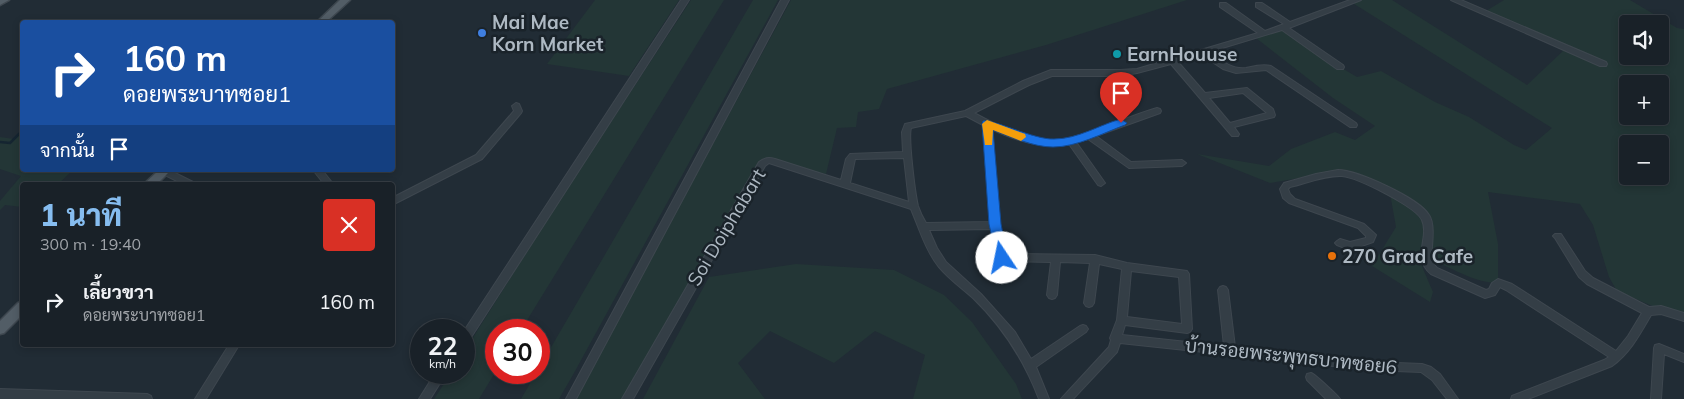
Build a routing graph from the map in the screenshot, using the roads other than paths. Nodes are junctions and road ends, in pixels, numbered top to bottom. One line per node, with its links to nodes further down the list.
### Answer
1 (4, 0): 7 (main road)
2 (345, 0): 10 (main road)
3 (685, 0): 53 (street)
4 (785, 0): 69 (street)
5 (1357, 0): 11 (street)
6 (1455, 0): 15 (street)
7 (0, 2)
8 (1223, 5): 12 (street)
9 (1259, 5): 11 (street)
10 (322, 20)
11 (1287, 26): 12 (street); 16 (street)
12 (1264, 34): 13 (street)
13 (1203, 52): 14 (street); 22 (street)
14 (1173, 61): 17 (street); 20 (street)
15 (1603, 64)
16 (1340, 68)
17 (1203, 96): 23 (street); 23 (street)
18 (516, 106): 37 (street)
19 (1157, 111): 25 (street)
20 (967, 113): 21 (street); 27 (street)
21 (987, 124): 26 (street); 39 (street)
22 (1353, 125)
23 (1229, 126): 24 (street)
24 (1235, 134)
25 (1089, 135): 26 (street); 28 (street)
26 (1071, 141): 36 (street)
27 (908, 154): 35 (street); 38 (street)
28 (1182, 163)
29 (163, 172): 32 (main road)
30 (169, 172): 33 (street)
31 (319, 172): 34 (street)
32 (152, 182)
33 (187, 182)
34 (327, 182)
35 (845, 184): 38 (street, Soi Doiphabart); 70 (street, Soi Doiphabart)
36 (1101, 184)
37 (395, 200)
38 (914, 206): 40 (street)
39 (995, 224): 40 (street); 43 (street)
40 (923, 227): 61 (street)
41 (1558, 236): 50 (street)
42 (1340, 243): 59 (street)
43 (1056, 259): 44 (street); 47 (street)
44 (1094, 259): 45 (street); 48 (street)
45 (1127, 267): 52 (street); 52 (street)
46 (1223, 290): 58 (street)
47 (1052, 295)
48 (1089, 303)
49 (20, 309): 54 (main road)
50 (1648, 311): 51 (street); 59 (street)
51 (1684, 317)
52 (1122, 320): 56 (street)
53 (475, 322)
54 (1, 326)
55 (1083, 329): 61 (street)
56 (1115, 338): 58 (street, บ้านรอยพระพุทธบาทซอย6); 72 (street)
57 (233, 347): 67 (street)
58 (1230, 351): 74 (street, บ้านรอยพระพุทธบาทซอย6)
59 (1618, 357): 75 (street)
60 (1684, 358): 76 (street)
61 (1029, 366): 71 (street)
62 (1311, 377): 73 (street)
63 (434, 384): 68 (street)
64 (0, 394): 65 (street)
65 (100, 398): 66 (street)
66 (147, 399)
67 (200, 399)
68 (424, 399)
69 (571, 399)
70 (627, 399)
71 (1044, 399)
72 (1066, 399)
73 (1335, 399)
74 (1453, 399)
75 (1516, 399)
76 (1656, 399)

